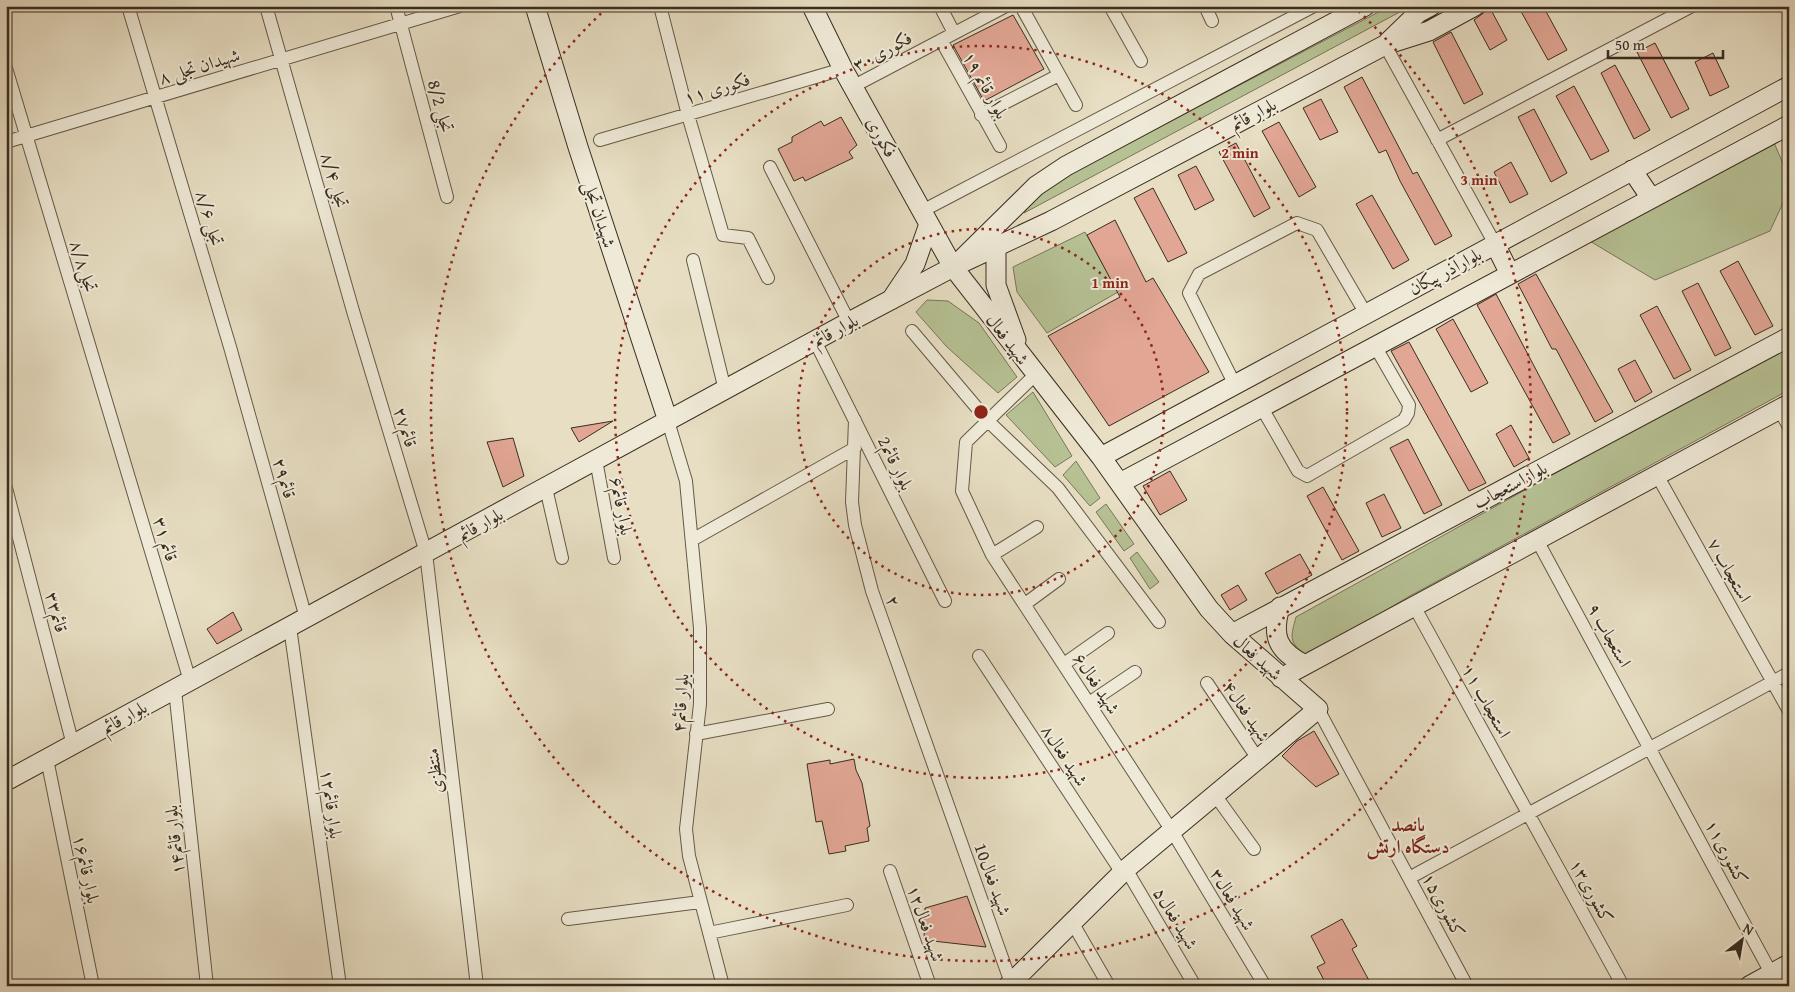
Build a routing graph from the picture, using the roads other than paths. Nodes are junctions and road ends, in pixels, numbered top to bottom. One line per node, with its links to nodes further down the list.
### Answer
1 (128, 6): 30 (street, تجلی ۸/۶)
2 (266, 6): 23 (street, ۸/۴ تجلی)
3 (396, 6): 19 (street, 8/2 تجلی)
4 (460, 6): 19 (street, شهیدان تجلی ۸)
5 (536, 6): 71 (street, شهیدان تجلی)
6 (660, 6): 32 (street)
7 (812, 6): 26 (street, فکوری)
8 (940, 6): 20 (street)
9 (1006, 6): 20 (street, فکوری۳۰)
10 (1021, 6): 27 (street)
11 (1110, 6): 24 (street)
12 (1205, 6): 18 (street)
13 (1314, 6): 44 (street)
14 (1431, 6): 22 (street)
15 (1475, 6): 22 (street, بلوار قائم)
16 (1692, 6): 37 (street)
17 (1362, 7): 48 (street, بلوار قائم)
18 (1212, 21)
19 (401, 24): 23 (street, شهیدان تجلی ۸); 42 (street, 8/2 تجلی)
20 (954, 33): 21 (street, فکوری۳۰)
21 (941, 40): 28 (street, فکوری۳۰); 33 (street, بلوار قائم ۱۹)
22 (1385, 44): 37 (street); 46 (street, بلوار قائم)
23 (283, 59): 30 (street, شهیدان تجلی ۸); 52 (street, ۸/۴ تجلی)
24 (1141, 61)
25 (6, 68): 35 (street, تجلی۸/۸)
26 (843, 69): 28 (street, فکوری); 32 (street, فکوری ۱۱)
27 (1059, 75): 31 (street); 33 (street)
28 (854, 86): 44 (street, فکوری)
29 (1789, 86): 41 (street, بلوارآذر پیکان)
30 (156, 98): 35 (street, شهیدان تجلی ۸); 60 (street, تجلی ۸/۶)
31 (1076, 105)
32 (688, 115): 36 (street, فکوری ۱۱); 50 (street)
33 (982, 115): 39 (street, بلوار قائم ۱۹)
34 (1789, 125): 43 (street, بلوارآذر پیکان)
35 (26, 136): 38 (street, شهیدان تجلی ۸); 66 (street, تجلی۸/۸)
36 (600, 140)
37 (1438, 140): 45 (street)
38 (6, 142)
39 (1000, 146)
40 (770, 167): 54 (street)
41 (1632, 170): 43 (street); 45 (street, بلوارآذر پیکان)
42 (446, 197)
43 (1652, 198): 49 (street, بلوارآذر پیکان)
44 (927, 217): 48 (street, فکوری); 51 (street)
45 (1495, 244): 49 (street); 53 (street, بلوارآذر پیکان)
46 (996, 248): 48 (street, بلوار قائم); 61 (street)
47 (693, 260): 65 (street)
48 (954, 267): 51 (street, بلوار قائم); 61 (street, شهید فعال)
49 (1510, 274): 59 (street, بلوارآذر پیکان)
50 (768, 278)
51 (891, 301): 54 (street, بلوار قائم)
52 (353, 311): 85 (street, قائم۲۷)
53 (1366, 314): 57 (street, بلوارآذر پیکان); 64 (street)
54 (849, 322): 58 (street, بلوار قائم)
55 (912, 331): 72 (street)
56 (1789, 337): 93 (street, بلواراستعجاب)
57 (1321, 338): 62 (street); 64 (street, بلوارآذر پیکان)
58 (815, 341): 65 (street, بلوار قائم); 70 (street, 2بلوار قائم)
59 (1376, 346): 62 (street, بلوارآذر پیکان); 68 (street)
60 (230, 347): 95 (street, قائم۲۹)
61 (1022, 358): 63 (street, شهید فعال)
62 (1338, 366): 68 (street, بلوارآذر پیکان)
63 (1035, 375): 72 (street, شهید فعال۶); 76 (street, شهید فعال)
64 (1235, 385): 69 (street, بلوارآذر پیکان)
65 (725, 390): 71 (street, بلوار قائم)
66 (108, 407): 106 (street, قائم ۳۱)
67 (1784, 407): 73 (street); 78 (street)
68 (1262, 408): 74 (street, بلوارآذر پیکان)
69 (1190, 409): 74 (street); 76 (street, بلوارآذر پیکان)
70 (855, 420): 75 (street, ۲); 90 (street, 2بلوار قائم)
71 (668, 421): 77 (street, بلوار قائم); 83 (street, بلوار قائم۴)
72 (988, 421): 86 (street, شهید فعال۶); 94 (street)
73 (1789, 427)
74 (1208, 436): 79 (street, بلوارآذر پیکان)
75 (854, 448): 83 (street); 117 (street, ۲)
76 (1101, 457): 79 (street, شهید فعال)
77 (596, 460): 81 (street, بلوار قائم); 88 (street, بلوار قائم۶)
78 (1657, 475): 84 (street); 104 (street, استعجاب ۷)
79 (1120, 483): 97 (street, شهید فعال)
80 (6, 488): 112 (street, قائم۳۳)
81 (546, 488): 85 (street, بلوار قائم); 87 (street)
82 (1037, 526): 86 (street)
83 (692, 540): 111 (street, بلوار قائم۴)
84 (1537, 540): 92 (street); 113 (street, استعجاب ۹)
85 (426, 553): 95 (street, بلوار قائم); 136 (street, منتظزی)
86 (992, 555): 91 (street, شهید فعال۶)
87 (562, 558)
88 (614, 558)
89 (1059, 579): 91 (street)
90 (945, 601)
91 (1025, 604): 99 (street, شهید فعال۶)
92 (1414, 606): 100 (street); 119 (street, استعجاب ۱۱)
93 (1280, 608): 97 (street, بلواراستعجاب); 100 (street)
94 (1159, 622)
95 (298, 623): 106 (street, بلوار قائم); 135 (street, بلوار قائم۱۲)
96 (1108, 633): 99 (street)
97 (1232, 634): 103 (street, شهید فعال)
98 (979, 656): 123 (street, شهید فعال۸)
99 (1064, 664): 107 (street, شهید فعال۶)
100 (1305, 665): 103 (street)
101 (1135, 672): 107 (street)
102 (1789, 672): 104 (street)
103 (1281, 678): 109 (street, شهید فعال)
104 (1773, 682): 110 (street, استعجاب ۷); 113 (street)
105 (1207, 683): 115 (street, شهید فعال۴)
106 (182, 686): 112 (street, بلوار قائم); 134 (street, بلوار قائم۱۴)
107 (1089, 703): 120 (street, شهید فعال۶)
108 (828, 709): 111 (street)
109 (1318, 709): 115 (street); 124 (street, کشوری۱۵)
110 (1789, 712)
111 (696, 734): 125 (street, بلوار قائم۴)
112 (73, 745): 114 (street, بلوار قائم)
113 (1651, 747): 119 (street); 131 (street, ۱۱کشوری)
114 (47, 759): 116 (street, بلوار قائم); 133 (street, بلوار قائم۱۶)
115 (1258, 759): 118 (street)
116 (6, 781)
117 (942, 787): 132 (street, 10شهید فعال)
118 (1215, 795): 120 (street); 121 (street)
119 (1530, 813): 124 (street); 143 (street, ۱۳کشوری)
120 (1172, 831): 123 (street); 141 (street, شهید فعال۳)
121 (1254, 849)
122 (890, 871): 138 (street, شهید فعال۱۲)
123 (1124, 871): 128 (street); 140 (street, شهید فعال۵)
124 (1409, 878): 142 (street, کشوری۱۵)
125 (700, 902): 127 (street); 129 (street, بلوار قائم۴)
126 (847, 905): 129 (street)
127 (568, 920)
128 (1072, 922): 132 (street); 139 (street)
129 (709, 933): 137 (street, بلوار قائم۴)
130 (1789, 964): 131 (street)
131 (1775, 980): 144 (street)
132 (1010, 984)
133 (93, 986)
134 (207, 986)
135 (340, 986)
136 (477, 986)
137 (723, 986)
138 (930, 986)
139 (1109, 986)
140 (1195, 986)
141 (1265, 986)
142 (1467, 986)
143 (1623, 986)
144 (1749, 986)

